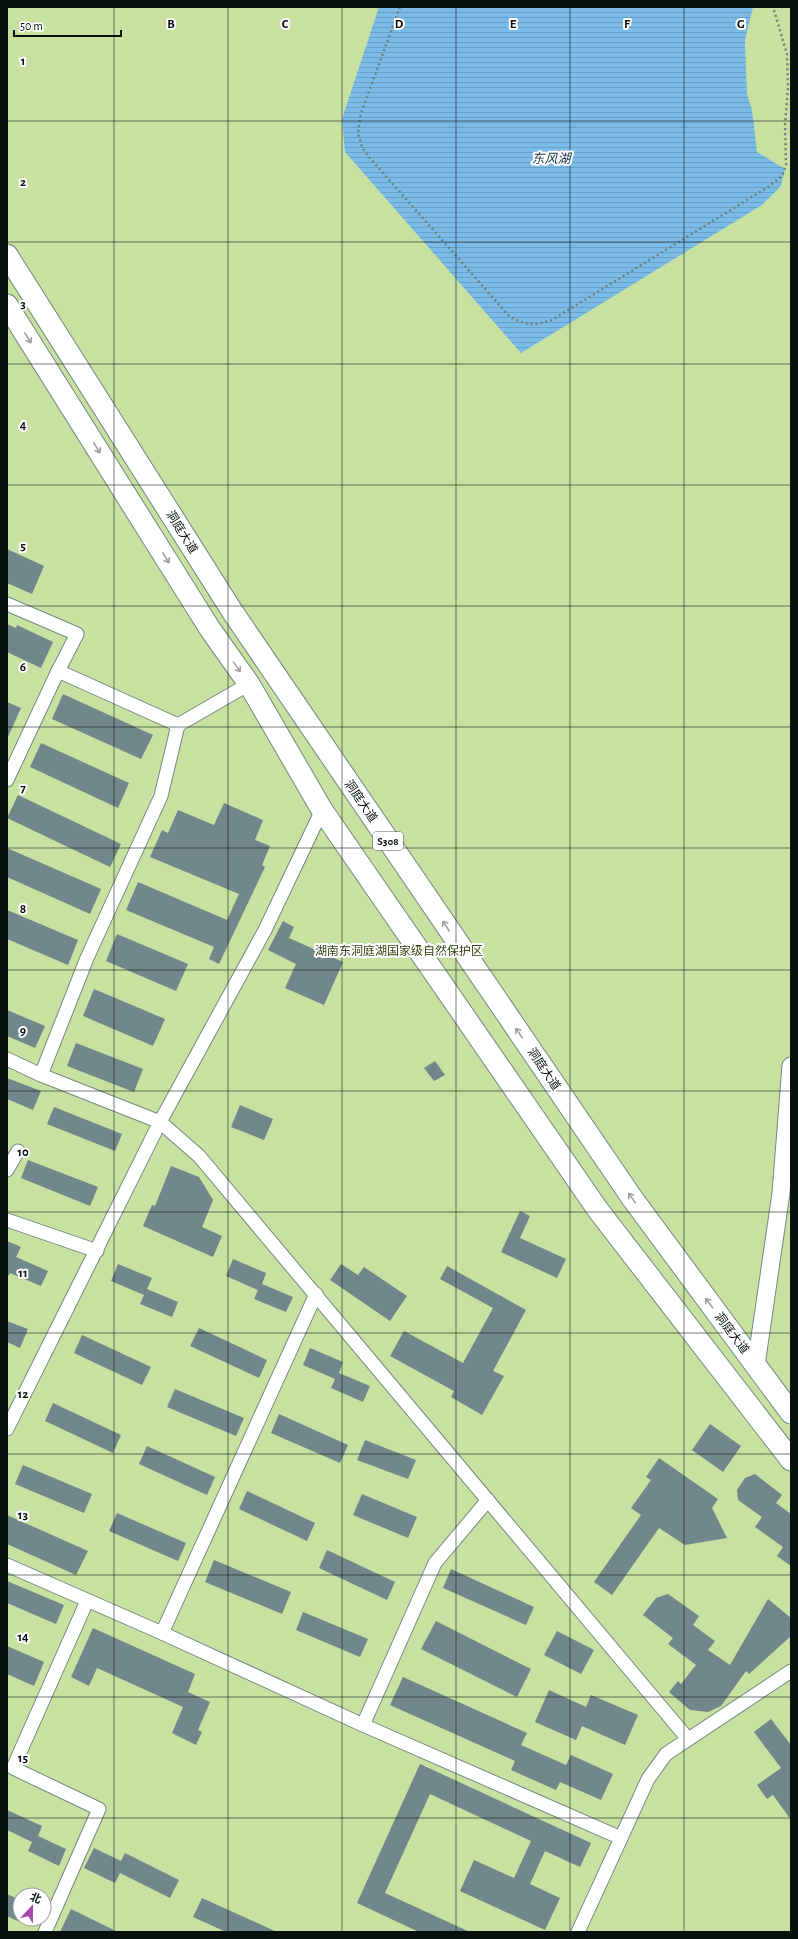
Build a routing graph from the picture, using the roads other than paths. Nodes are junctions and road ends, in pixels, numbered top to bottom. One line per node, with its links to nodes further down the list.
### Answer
1 (7, 255): 18 (main road, 洞庭大道 / S308, one-way to 1)
2 (7, 305): 5 (main road, one-way to 5)
3 (7, 604): 4 (street)
4 (58, 671): 6 (street); 7 (street)
5 (249, 684): 6 (street); 8 (main road)
6 (178, 725): 11 (street)
7 (7, 780)
8 (322, 810): 12 (street); 21 (main road)
9 (7, 1059): 11 (street)
10 (791, 1066): 18 (street)
11 (41, 1075): 12 (street)
12 (160, 1122): 16 (street); 17 (street)
13 (18, 1151): 14 (street)
14 (7, 1170)
15 (7, 1220): 16 (street)
16 (96, 1251): 20 (street)
17 (316, 1294): 22 (street); 25 (street)
18 (756, 1365): 19 (main road, 洞庭大道 / S308)
19 (791, 1413)
20 (7, 1429)
21 (791, 1460)
22 (488, 1500): 27 (street); 28 (street)
23 (7, 1565): 24 (street)
24 (87, 1601): 25 (street); 30 (street)
25 (162, 1633): 27 (street)
26 (791, 1671): 28 (street)
27 (363, 1725): 29 (street)
28 (688, 1740): 29 (street)
29 (621, 1838): 31 (street)
30 (45, 1932)
31 (578, 1932)

